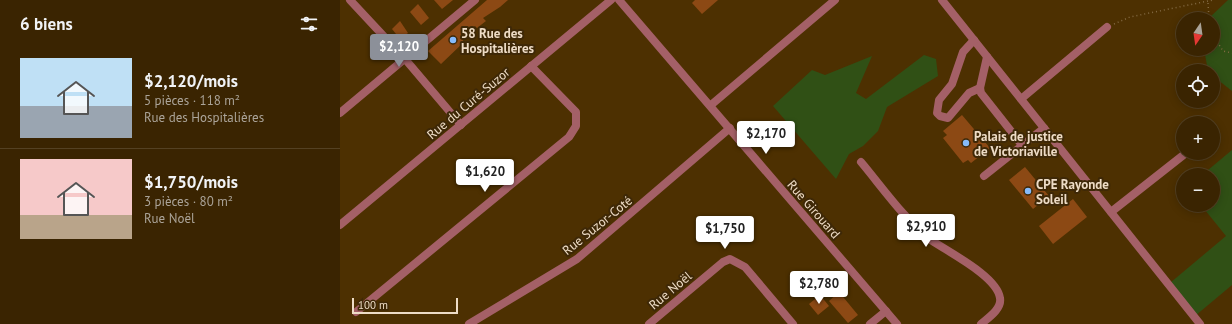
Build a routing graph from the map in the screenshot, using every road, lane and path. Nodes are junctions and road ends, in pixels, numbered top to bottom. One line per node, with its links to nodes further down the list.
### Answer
1 (350, 0): 15 (street)
2 (475, 0): 15 (street)
3 (612, 0): 16 (street, Rue du Curé-Suzor)
4 (619, 0): 19 (street, Rue Girouard)
5 (835, 0): 19 (street)
6 (942, 0): 11 (street)
7 (1213, 0): 8 (path)
8 (1208, 2): 9 (path); 10 (path)
9 (1209, 12)
10 (1107, 27): 18 (street)
11 (974, 40): 14 (street); 17 (street)
12 (1220, 46): 13 (path)
13 (1232, 53)
14 (987, 56): 17 (street); 18 (street)
15 (404, 59): 20 (street); 21 (street)
16 (532, 66): 21 (street, Rue du Curé-Suzor); 31 (street)
17 (980, 88): 24 (street)
18 (1021, 99): 23 (street)
19 (711, 105): 22 (street, Rue Girouard)
20 (340, 113)
21 (461, 125): 29 (street, Rue du Curé-Suzor)
22 (730, 128): 30 (street, Rue Girouard); 32 (street, Rue Suzor-Coté)
23 (1044, 128): 24 (street); 28 (street)
24 (1022, 145): 27 (street)
25 (1177, 160): 28 (street)
26 (861, 162): 37 (street)
27 (984, 176)
28 (1111, 212): 38 (street)
29 (340, 225)
30 (886, 311): 35 (street); 36 (street, Rue Girouard)
31 (356, 312)
32 (469, 324)
33 (649, 324): 34 (street, Rue Noël)
34 (793, 324)
35 (870, 324)
36 (897, 324)
37 (981, 324)
38 (1200, 324)

